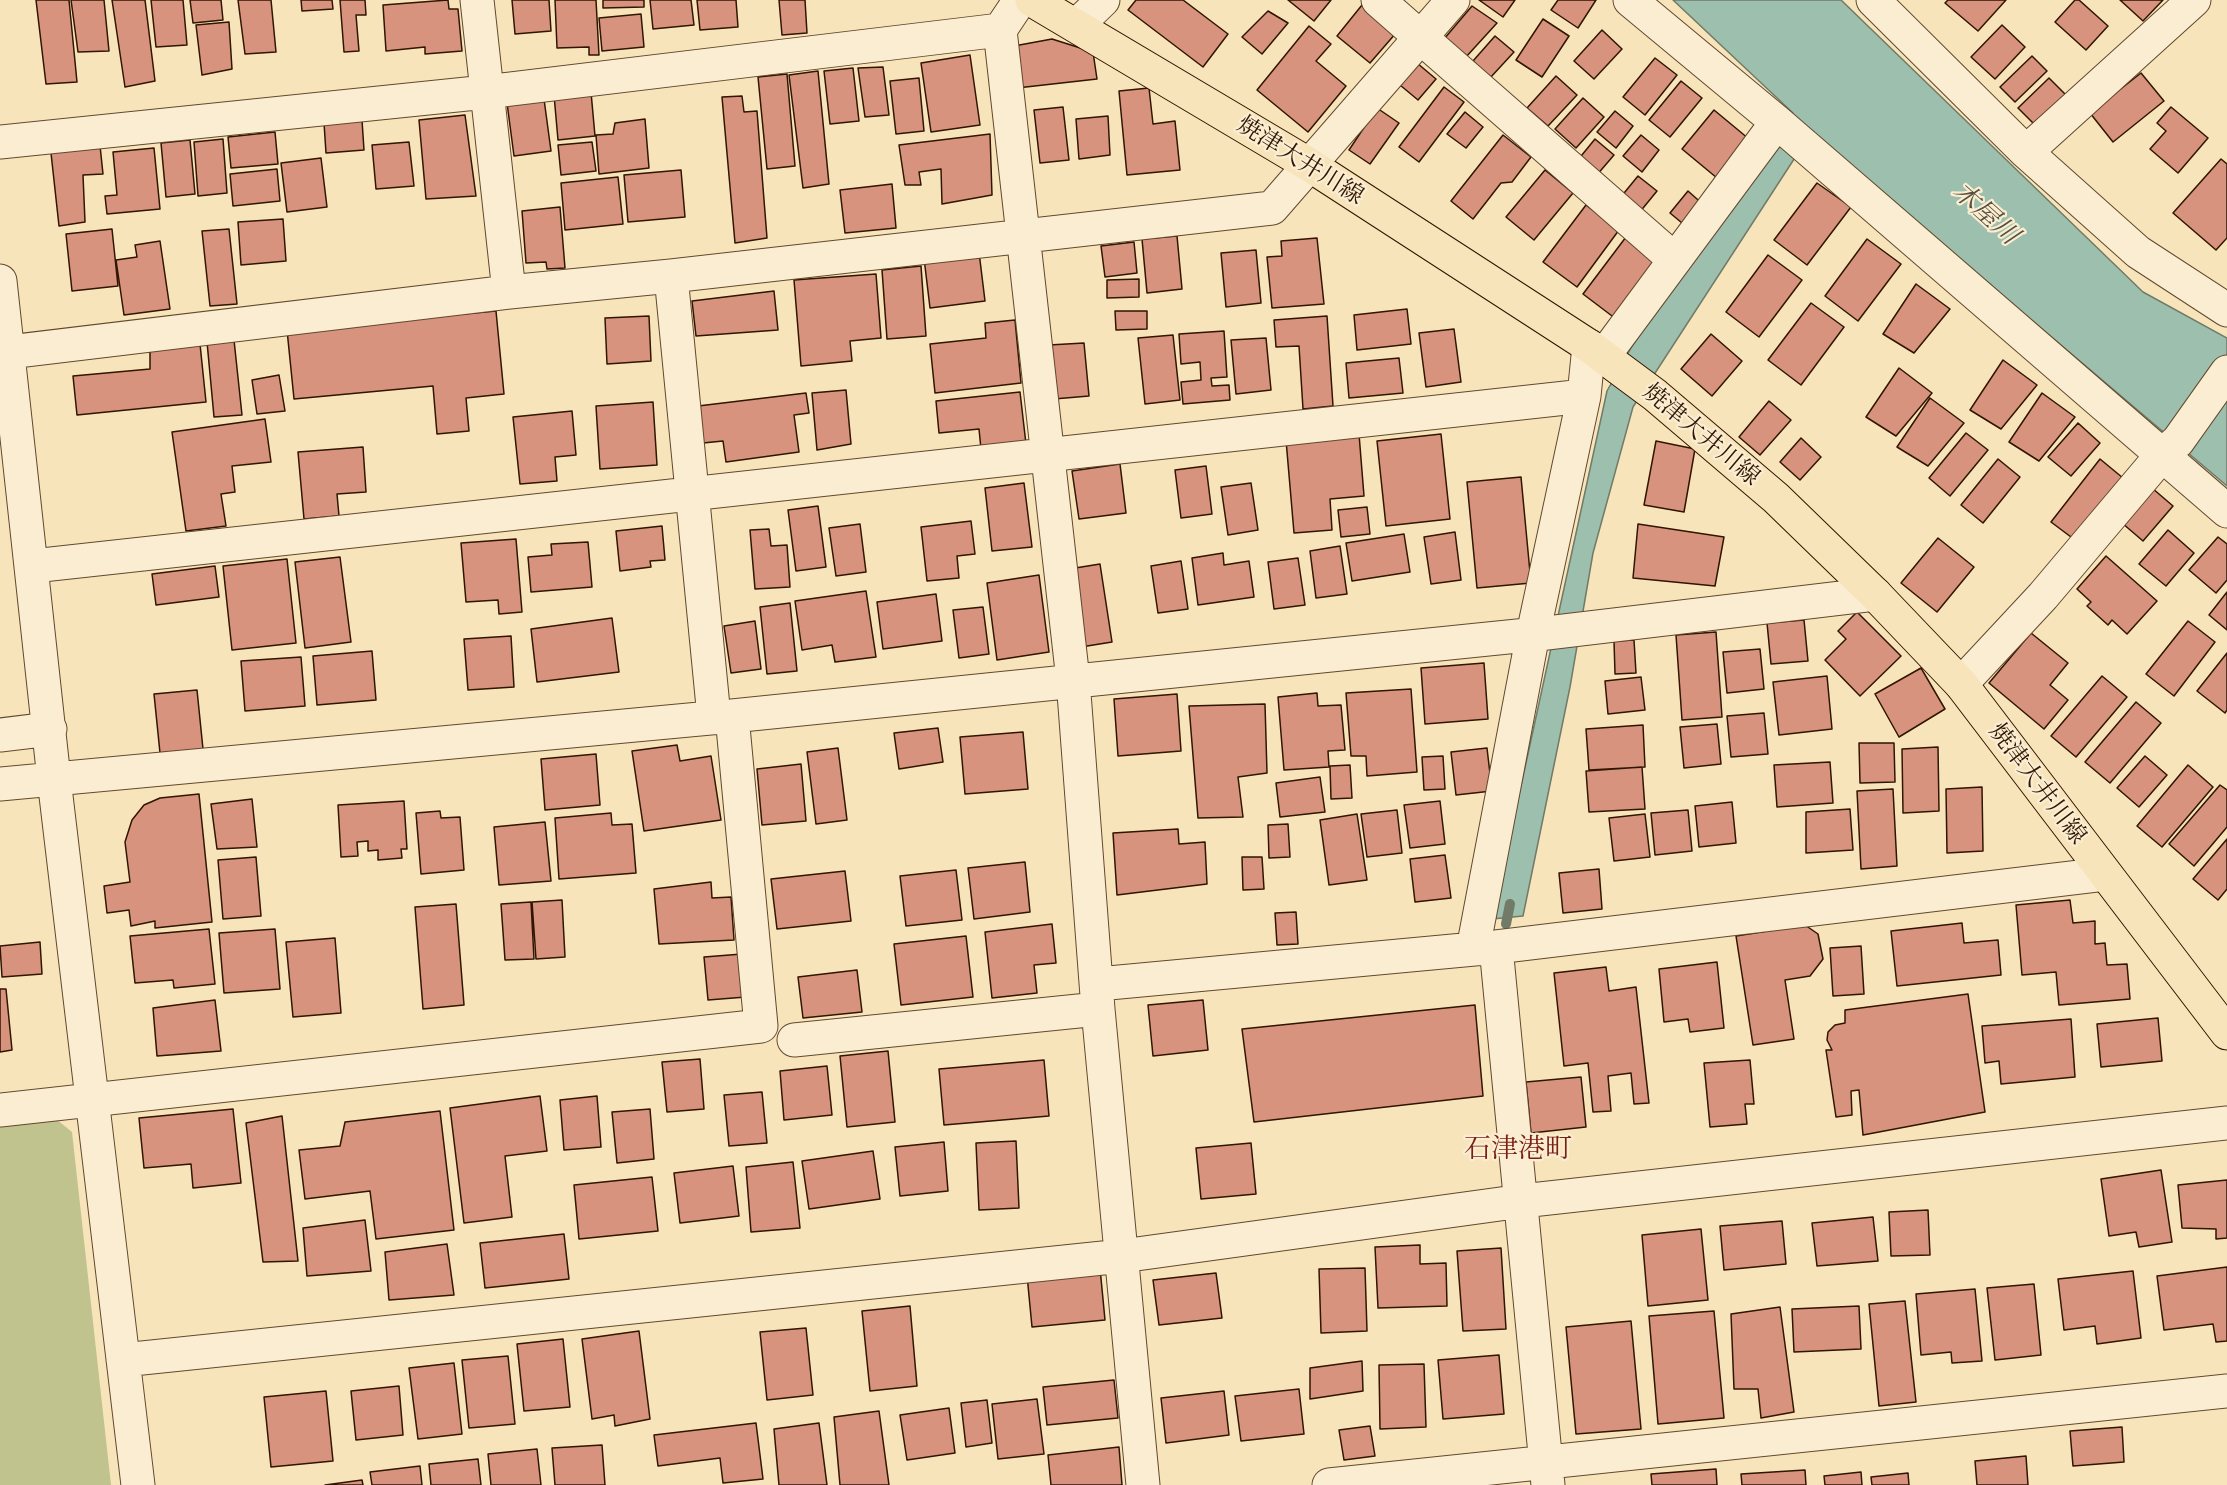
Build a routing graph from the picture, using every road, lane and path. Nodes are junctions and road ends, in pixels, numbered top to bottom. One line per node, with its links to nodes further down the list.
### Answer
1 (477, 0): 13 (street)
2 (1020, 0): 11 (street)
3 (1032, 0): 10 (main road, 焼津大井川線)
4 (1103, 0): 10 (street)
5 (1378, 0): 12 (street)
6 (1453, 0): 12 (street)
7 (1630, 0): 14 (street)
8 (1873, 0): 16 (street)
9 (2194, 0): 16 (street)
10 (1077, 25): 17 (main road, 焼津大井川線)
11 (1000, 30): 13 (street); 18 (street)
12 (1420, 37): 17 (street); 19 (street)
13 (486, 92): 15 (street); 22 (street)
14 (1778, 122): 19 (street); 28 (street)
15 (0, 142)
16 (2025, 152): 23 (street)
17 (1308, 164): 18 (street); 25 (main road, 焼津大井川線)
18 (1024, 236): 20 (street); 29 (street)
19 (1674, 260): 25 (street)
20 (671, 276): 22 (street); 30 (street)
21 (0, 282): 24 (street)
22 (509, 292): 24 (street)
23 (2227, 309)
24 (4, 352): 31 (street)
25 (1602, 356): 27 (street); 34 (main road, 焼津大井川線)
26 (2227, 372): 28 (street)
27 (1584, 396): 29 (street); 35 (street)
28 (2170, 448): 32 (street); 37 (street)
29 (1048, 455): 30 (street); 36 (street)
30 (692, 494): 33 (street); 38 (street)
31 (12, 499): 33 (street)
32 (2227, 511)
33 (33, 566): 39 (street)
34 (1875, 594): 35 (street); 37 (main road, 焼津大井川線)
35 (1540, 633): 36 (street); 44 (street)
36 (1073, 680): 38 (street); 45 (street)
37 (1961, 684): 43 (main road, 焼津大井川線)
38 (723, 717): 41 (street); 48 (street)
39 (50, 729): 40 (street); 41 (street)
40 (0, 735)
41 (54, 779): 42 (street); 48 (street)
42 (0, 784)
43 (2105, 874): 44 (street); 46 (main road, 焼津大井川線)
44 (1485, 948): 45 (street); 51 (street)
45 (1098, 997): 47 (street); 52 (street)
46 (2227, 1033)
47 (794, 1040)
48 (92, 1100): 49 (street); 53 (street)
49 (0, 1110)
50 (2227, 1123): 51 (street)
51 (1522, 1201): 52 (street); 55 (street)
52 (1122, 1256): 53 (street); 57 (street)
53 (123, 1360): 56 (street)
54 (2227, 1390): 55 (street)
55 (1547, 1473): 58 (street)
56 (138, 1485)
57 (1143, 1485)
58 (1329, 1485)

